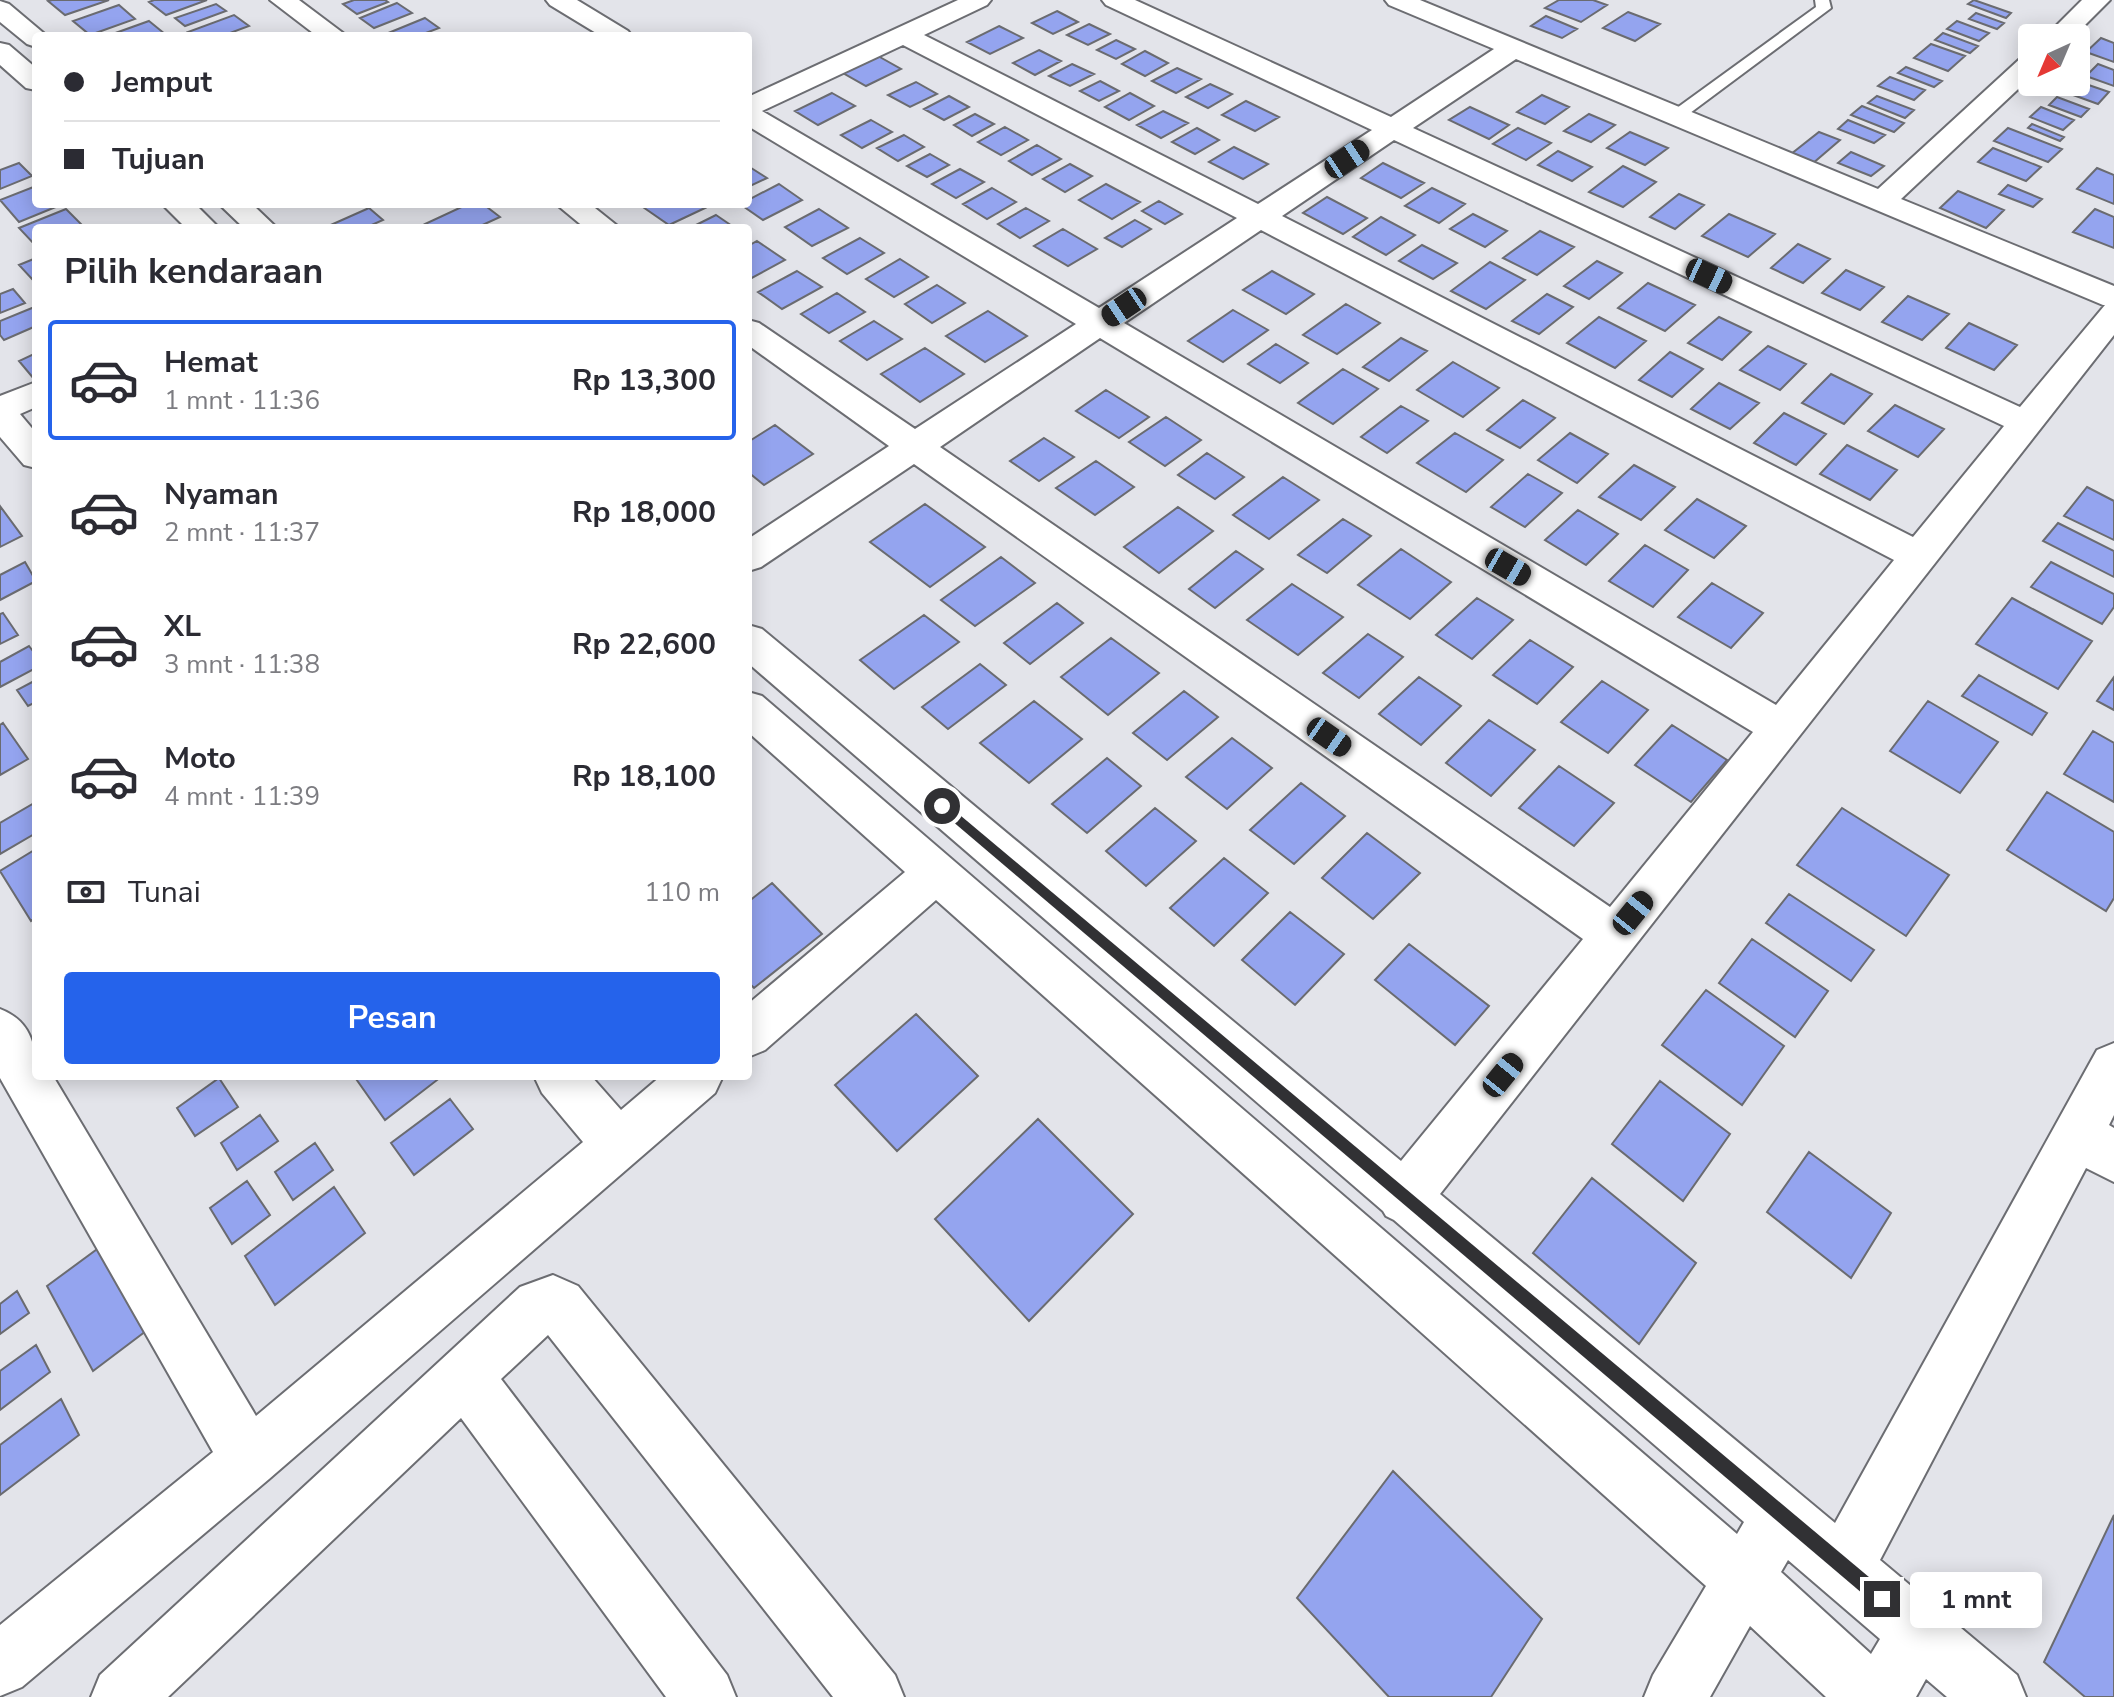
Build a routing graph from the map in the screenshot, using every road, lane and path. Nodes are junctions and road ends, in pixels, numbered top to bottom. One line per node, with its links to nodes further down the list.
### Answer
1 (283, 0): 10 (street)
2 (559, 0): 11 (street)
3 (978, 0): 12 (street)
4 (1115, 0): 21 (street)
5 (1398, 0): 14 (street)
6 (1822, 0): 20 (lane)
7 (2097, 0): 9 (street)
8 (0, 9): 13 (street)
9 (2072, 24)
10 (328, 32)
11 (612, 32)
12 (904, 35): 18 (street); 25 (street)
13 (32, 36)
14 (1514, 48): 20 (street); 21 (street)
15 (0, 51): 17 (street)
16 (2018, 75): 22 (street)
17 (32, 79)
18 (752, 105)
19 (752, 116): 30 (street)
20 (1676, 116): 22 (street)
21 (1393, 129): 25 (street); 34 (street)
22 (1882, 201): 28 (street)
23 (182, 208): 26 (street)
24 (577, 208): 27 (street)
25 (1257, 219): 30 (street); 38 (street)
26 (200, 224)
27 (599, 224)
28 (2114, 298)
29 (2114, 313): 34 (street)
30 (1098, 324): 35 (street); 41 (street)
31 (752, 333): 35 (street)
32 (32, 395): 33 (street)
33 (0, 412): 36 (street)
34 (2026, 423): 38 (street)
35 (913, 447): 37 (street); 43 (street)
36 (32, 451)
37 (752, 554)
38 (1919, 556): 41 (street)
39 (752, 643): 51 (street)
40 (752, 712): 42 (street)
41 (1781, 728): 43 (street)
42 (935, 873): 44 (street); 56 (street)
43 (1615, 936): 51 (street)
44 (752, 1031)
45 (0, 1032): 53 (street)
46 (2114, 1066): 50 (street)
47 (562, 1080): 49 (street)
48 (693, 1080): 49 (street)
49 (618, 1145): 53 (street)
50 (2096, 1146): 55 (street)
51 (1404, 1198): 54 (street)
52 (463, 1375): 59 (street); 60 (street); 61 (street)
53 (249, 1459): 58 (street)
54 (1782, 1514): 55 (street); 56 (street)
55 (1844, 1566): 57 (street)
56 (1745, 1580): 62 (street); 63 (street)
57 (1920, 1632): 64 (street); 65 (street)
58 (0, 1665)
59 (122, 1697)
60 (705, 1697)
61 (873, 1697)
62 (1675, 1697)
63 (1872, 1697)
64 (1880, 1697)
65 (1995, 1697)

